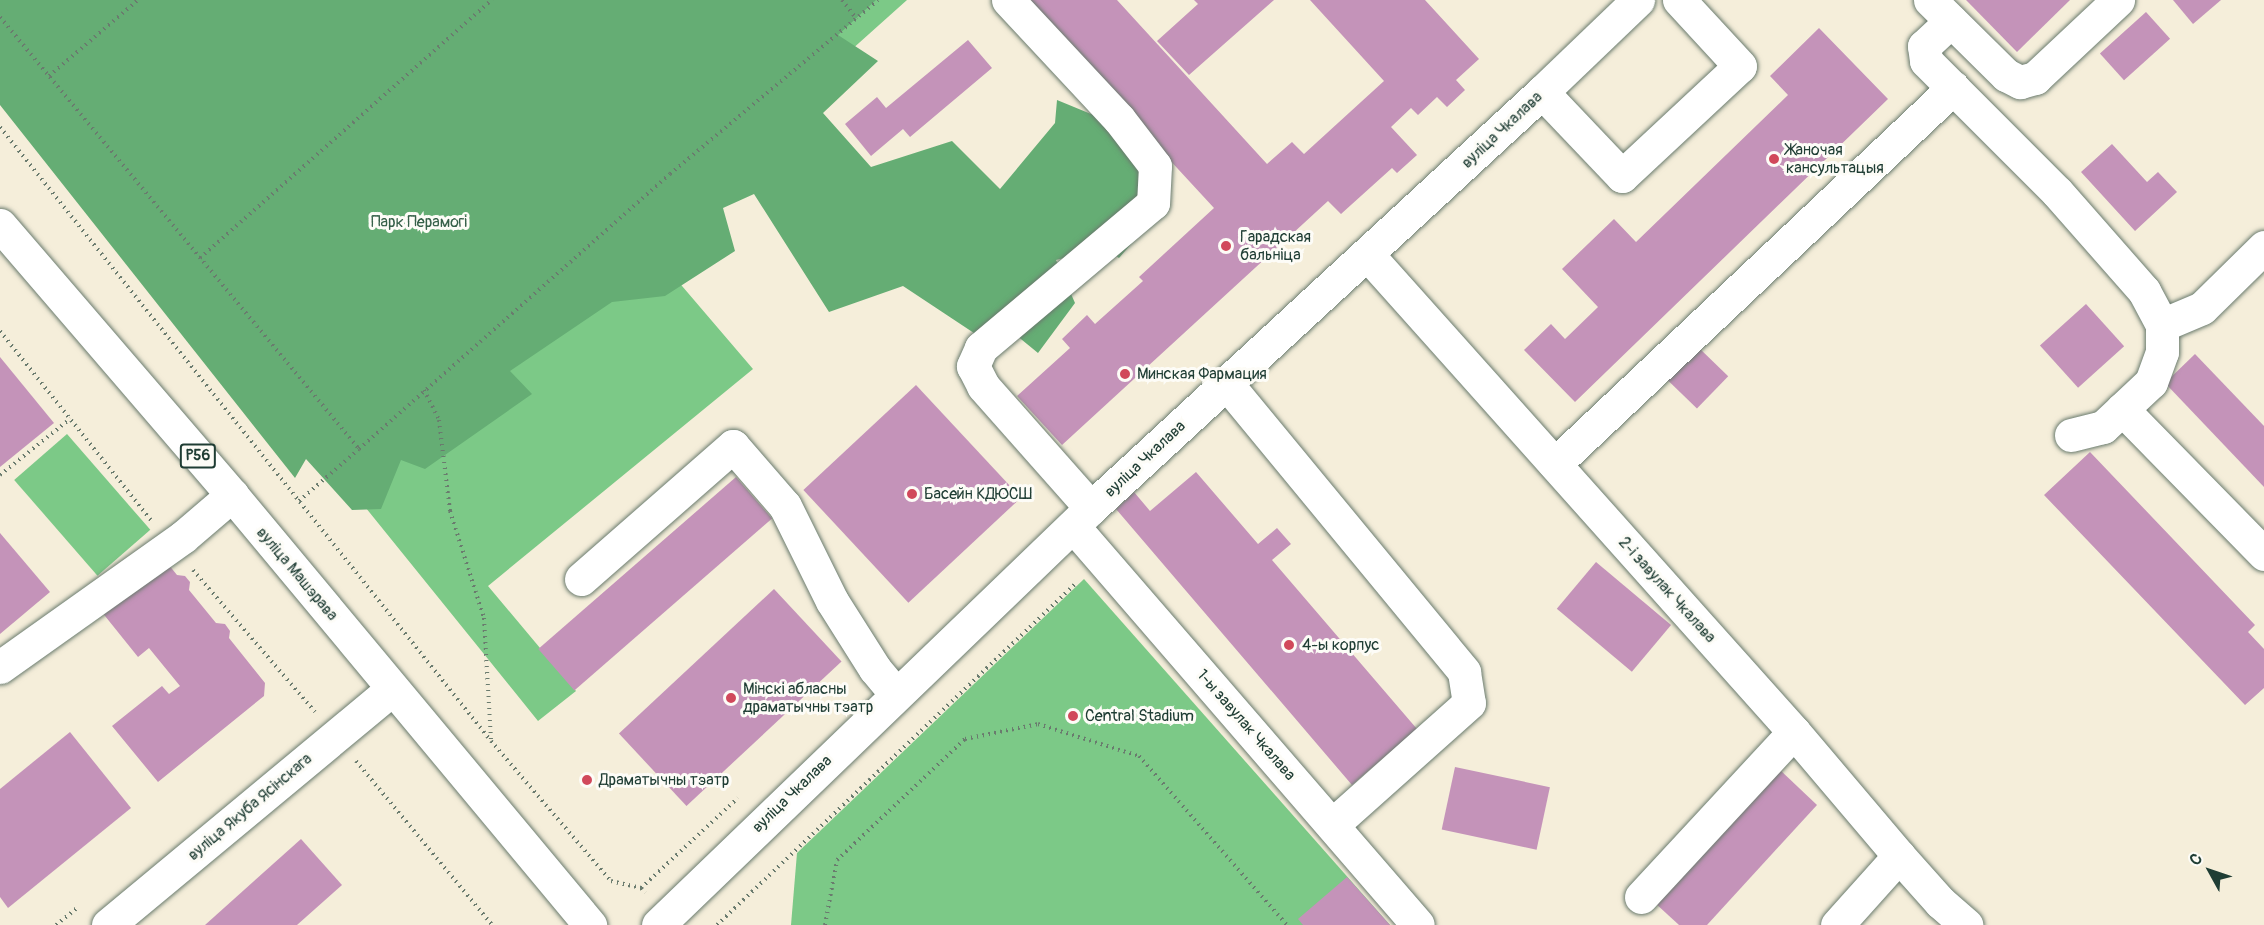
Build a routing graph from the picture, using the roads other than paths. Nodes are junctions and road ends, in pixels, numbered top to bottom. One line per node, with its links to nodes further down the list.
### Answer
1 (1008, 0): 17 (street, 1-ы завулак Чкалава)
2 (1638, 0): 7 (street, вуліца Чкалава)
3 (1679, 0): 7 (street)
4 (2118, 0): 5 (street)
5 (1941, 11): 6 (street)
6 (1953, 88): 11 (street); 15 (street)
7 (1542, 92): 10 (street, вуліца Чкалава)
8 (0, 225): 16 (street, вуліца Машэрава / Р56)
9 (2264, 247): 11 (street)
10 (1367, 254): 12 (street, вуліца Чкалава); 15 (street, 2-і завулак Чкалава)
11 (2162, 325): 13 (street)
12 (1227, 384): 17 (street, вуліца Чкалава); 24 (street)
13 (2122, 409): 14 (street); 18 (street)
14 (2071, 435)
15 (1555, 464): 23 (street, 2-і завулак Чкалава)
16 (232, 495): 20 (street); 21 (street, вуліца Машэрава / Р56)
17 (1082, 517): 22 (street, вуліца Чкалава); 24 (street, 1-ы завулак Чкалава)
18 (2264, 554)
19 (581, 579): 22 (street)
20 (0, 667)
21 (392, 689): 28 (street, вуліца Якуба Ясінскага); 29 (street, вуліца Машэрава / Р56)
22 (896, 694): 27 (street, вуліца Чкалава)
23 (1794, 732): 25 (street, 2-і завулак Чкалава); 26 (street)
24 (1333, 825): 30 (street, 1-ы завулак Чкалава)
25 (1899, 856): 31 (street); 32 (street, 2-і завулак Чкалава)
26 (1641, 897)
27 (662, 921)
28 (108, 925)
29 (590, 925)
30 (1418, 925)
31 (1837, 925)
32 (1966, 925)

